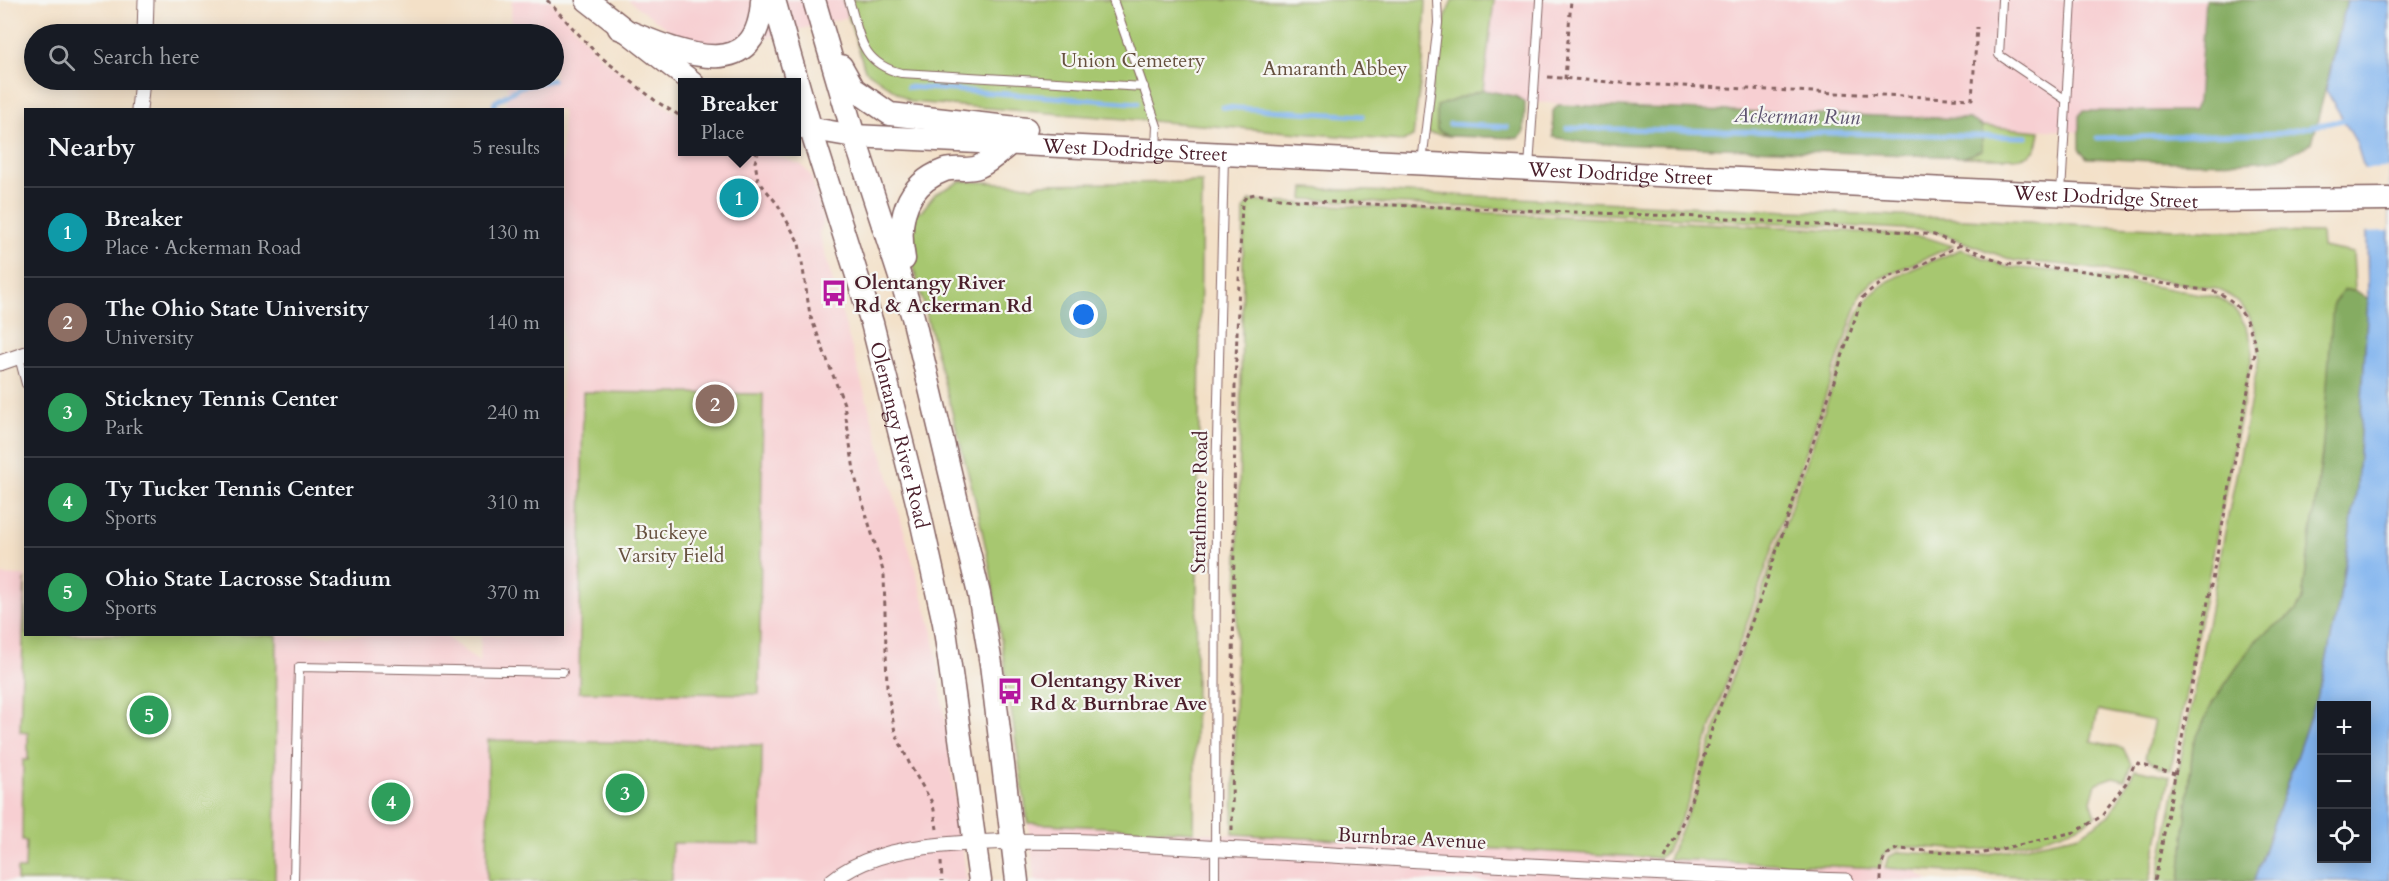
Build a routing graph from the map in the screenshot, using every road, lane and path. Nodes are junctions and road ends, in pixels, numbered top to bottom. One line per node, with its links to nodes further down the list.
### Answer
1 (146, 0): 14 (street)
2 (547, 0): 26 (path)
3 (586, 0): 16 (main road)
4 (762, 0): 16 (main road)
5 (774, 0): 20 (main road, Olentangy River Road)
6 (814, 0): 17 (main road, Olentangy River Road)
7 (849, 0): 22 (lane)
8 (1113, 0): 22 (lane)
9 (1437, 0): 34 (lane)
10 (1540, 0): 18 (lane)
11 (1571, 0): 21 (path)
12 (2002, 0): 24 (lane)
13 (2072, 0): 24 (lane)
14 (145, 24)
15 (1977, 27): 21 (path)
16 (619, 28): 19 (main road)
17 (826, 40): 28 (main road, Olentangy River Road); 30 (main road)
18 (1535, 73): 21 (path); 35 (lane)
19 (687, 78)
20 (792, 78)
21 (1565, 79)
22 (1144, 87): 31 (lane)
23 (141, 90): 25 (street)
24 (2066, 100): 36 (lane)
25 (140, 108)
26 (678, 115)
27 (803, 128): 28 (main road, West Dodridge Street); 46 (main road, Olentangy River Road)
28 (854, 135): 29 (main road, West Dodridge Street); 39 (main road, Olentangy River Road)
29 (1012, 142): 30 (main road, West Dodridge Street); 39 (main road)
30 (1081, 147): 31 (main road, West Dodridge Street)
31 (1156, 151): 32 (main road, West Dodridge Street)
32 (1224, 154): 34 (main road, West Dodridge Street); 48 (lane, Strathmore Road)
33 (757, 156): 47 (path)
34 (1422, 164): 35 (main road, West Dodridge Street)
35 (1529, 169): 36 (main road, West Dodridge Street)
36 (2061, 195): 37 (main road, West Dodridge Street)
37 (2389, 199)
38 (1961, 244): 43 (path); 44 (path); 49 (path)
39 (913, 317): 45 (main road, Olentangy River Road)
40 (22, 356): 41 (street)
41 (0, 363)
42 (563, 672): 50 (lane)
43 (2175, 774): 57 (path); 58 (path)
44 (1232, 830)
45 (1012, 842): 46 (street, Burnbrae Avenue); 48 (street, Burnbrae Avenue); 54 (main road, Olentangy River Road)
46 (975, 843): 47 (street, Burnbrae Avenue); 53 (main road, Olentangy River Road)
47 (939, 845): 51 (street, Burnbrae Avenue); 52 (path)
48 (1215, 849): 49 (street, Burnbrae Avenue); 55 (lane, Strathmore Road)
49 (1655, 872): 56 (street, Burnbrae Avenue)
50 (294, 881)
51 (831, 881)
52 (942, 881)
53 (980, 881)
54 (1017, 881)
55 (1215, 881)
56 (1846, 881)
57 (1881, 881)
58 (2155, 881)

